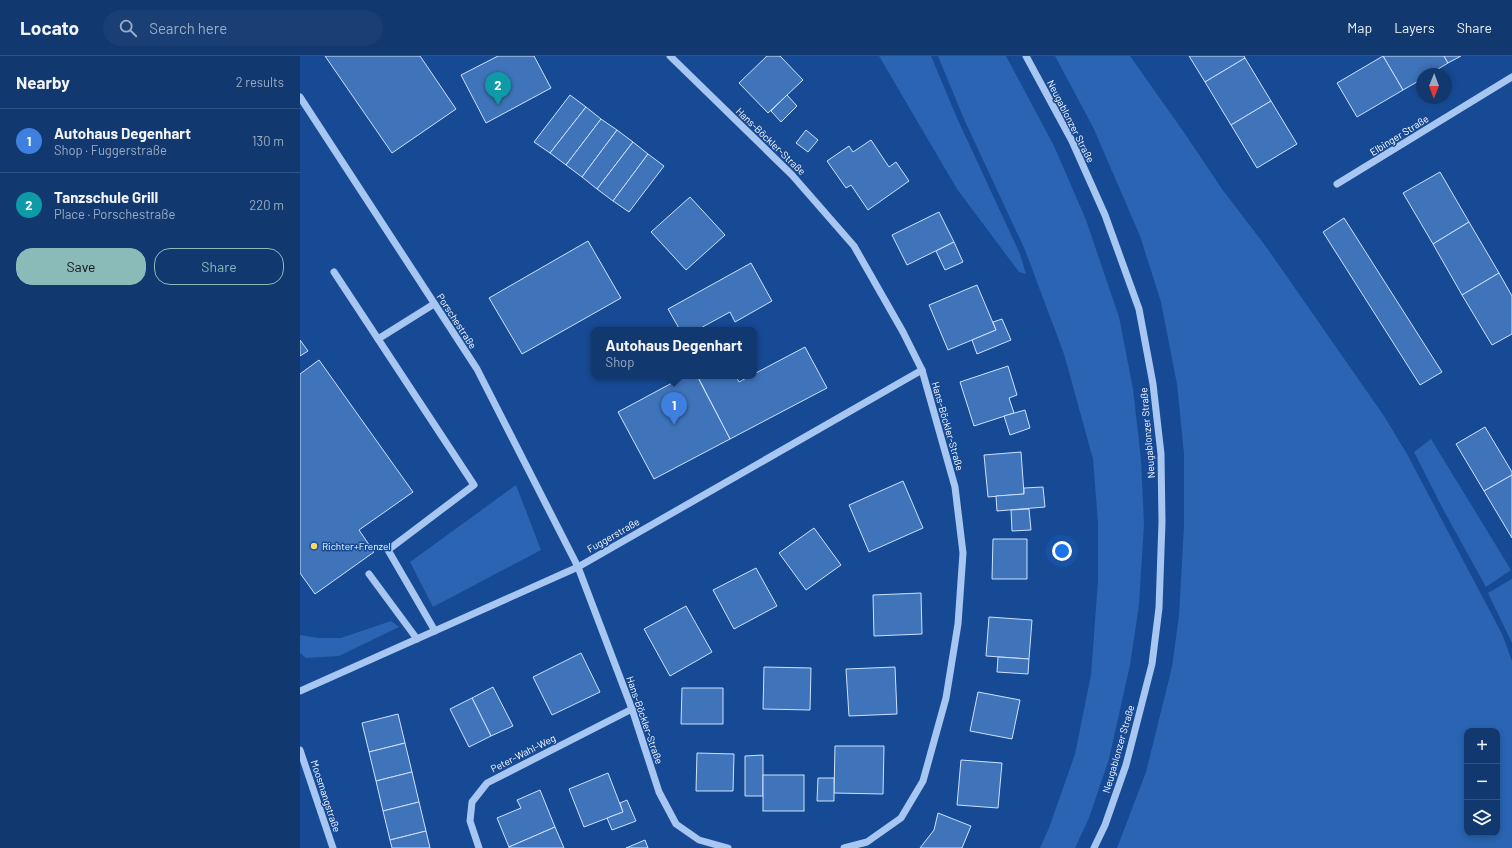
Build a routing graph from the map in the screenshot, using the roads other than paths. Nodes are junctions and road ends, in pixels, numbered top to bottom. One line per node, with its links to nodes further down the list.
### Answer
1 (670, 56): 9 (street, Hans-Böckler-Straße)
2 (1026, 56): 21 (street, Neugablonzer Straße)
3 (1512, 77): 5 (street, Elbinger Straße)
4 (300, 97): 7 (street, Porschestraße)
5 (1337, 184)
6 (334, 272): 8 (street)
7 (434, 304): 8 (street); 10 (street, Porschestraße)
8 (378, 340): 12 (street)
9 (922, 370): 10 (street, Fuggerstraße); 20 (street, Hans-Böckler-Straße)
10 (578, 567): 12 (street, Fuggerstraße); 15 (street, Hans-Böckler-Straße)
11 (369, 574): 13 (street)
12 (435, 631): 13 (street, Fuggerstraße)
13 (417, 639): 14 (street, Fuggerstraße)
14 (300, 691)
15 (632, 709): 18 (street, Peter-Wahl-Weg); 19 (street, Hans-Böckler-Straße)
16 (300, 750): 17 (street, Moosmangstraße)
17 (333, 848)
18 (479, 848)
19 (728, 848)
20 (844, 848)
21 (1094, 848)

